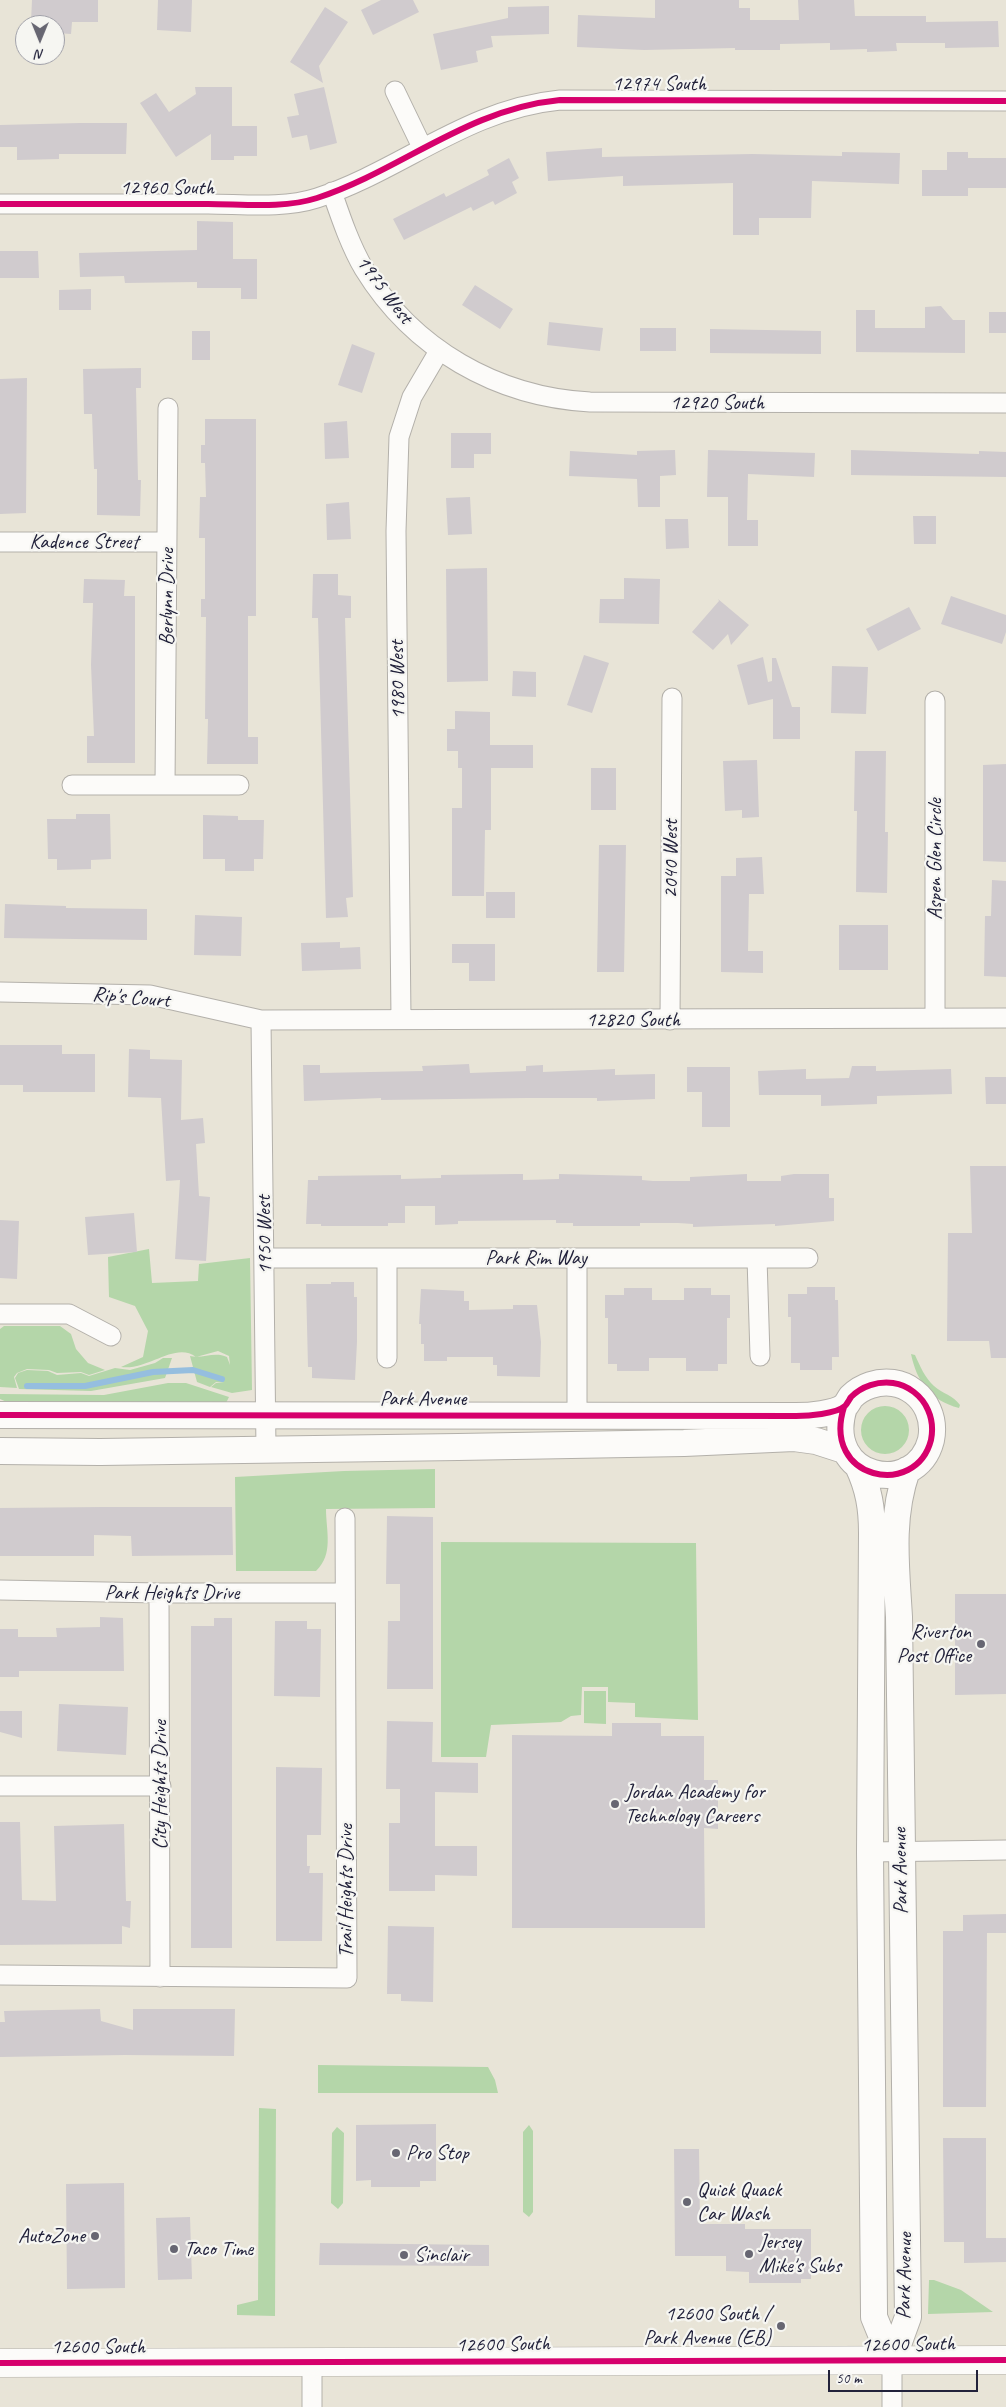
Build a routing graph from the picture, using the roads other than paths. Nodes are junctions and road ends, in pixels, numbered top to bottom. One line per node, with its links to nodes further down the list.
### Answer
1 (394, 91): 3 (street)
2 (1006, 101): 3 (street, 12974 South)
3 (422, 147): 4 (street, 12974 South)
4 (332, 192): 5 (street, 12960 South); 6 (street, 1975 West)
5 (0, 204)
6 (439, 351): 7 (street, 12920 South); 19 (street, 1980 West)
7 (1006, 403)
8 (168, 408): 10 (street, Berlynn Drive)
9 (0, 542): 10 (street, Kadence Street)
10 (167, 542): 14 (street, Berlynn Drive)
11 (672, 698): 21 (street, 2040 West)
12 (935, 701): 17 (street, Aspen Glen Circle)
13 (72, 785): 14 (street)
14 (166, 785): 15 (street)
15 (240, 785)
16 (0, 992): 20 (street, Rip's Court)
17 (934, 1018): 18 (street, 12820 South); 21 (street, 12820 South)
18 (1006, 1018)
19 (401, 1019): 20 (street, 12820 South); 21 (street, 12820 South)
20 (260, 1020): 22 (street, 1950 West)
21 (670, 1020)
22 (265, 1258): 23 (street, Park Rim Way); 33 (street, 1950 West)
23 (387, 1258): 24 (street, Park Rim Way); 30 (street)
24 (577, 1258): 25 (street, Park Rim Way); 34 (street)
25 (757, 1258): 26 (street, Park Rim Way); 29 (street)
26 (808, 1258)
27 (0, 1314): 28 (street)
28 (110, 1336)
29 (760, 1356)
30 (387, 1358)
31 (844, 1407): 34 (street, Park Avenue); 37 (street, Park Avenue); 38 (street, Park Avenue)
32 (0, 1415): 33 (street, Park Avenue)
33 (267, 1415): 34 (street, Park Avenue); 35 (street, 1950 West)
34 (577, 1416)
35 (266, 1450): 36 (street); 37 (street)
36 (0, 1451)
37 (851, 1459): 38 (street); 47 (street, Park Avenue)
38 (907, 1470): 45 (street, Park Avenue)
39 (346, 1518): 42 (street, Trail Heights Drive)
40 (0, 1590): 41 (street, Park Heights Drive)
41 (159, 1593): 42 (street, Park Heights Drive); 44 (street, City Heights Drive)
42 (345, 1593): 49 (street, Trail Heights Drive)
43 (0, 1786): 44 (street)
44 (161, 1786): 49 (street, City Heights Drive)
45 (901, 1850): 46 (street); 47 (street); 51 (street, Park Avenue)
46 (1006, 1850)
47 (870, 1852): 51 (street, Park Avenue)
48 (0, 1975): 49 (street, Trail Heights Drive)
49 (160, 1976)
50 (1006, 2360): 51 (main road, 12600 South)
51 (892, 2361): 53 (main road, 12600 South); 55 (street)
52 (0, 2363): 53 (main road, 12600 South)
53 (312, 2363): 54 (street)
54 (312, 2407)
55 (892, 2407)

